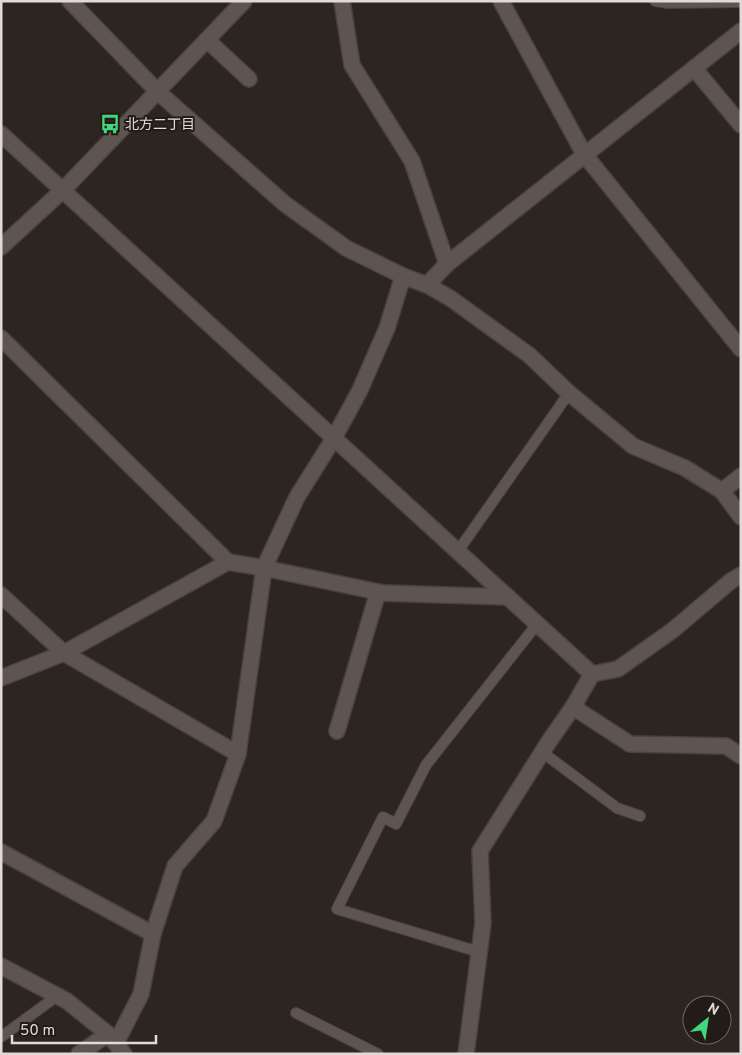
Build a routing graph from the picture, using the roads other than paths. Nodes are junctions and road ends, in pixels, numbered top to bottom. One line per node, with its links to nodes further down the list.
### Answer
1 (70, 1): 11 (street)
2 (244, 1): 8 (street)
3 (342, 1): 17 (street)
4 (501, 1): 14 (street)
5 (655, 1): 6 (lane)
6 (741, 2)
7 (741, 30): 9 (street)
8 (207, 40): 10 (street); 11 (street)
9 (694, 68): 12 (street); 14 (street)
10 (249, 79)
11 (158, 92): 15 (street); 18 (street)
12 (741, 125)
13 (1, 134): 15 (street)
14 (584, 154): 17 (street); 21 (street)
15 (62, 190): 16 (street); 23 (street)
16 (1, 247)
17 (447, 264): 19 (street)
18 (403, 276): 19 (street); 23 (street)
19 (427, 285): 22 (street)
20 (1, 338): 28 (street)
21 (741, 349)
22 (569, 393): 25 (street); 27 (lane)
23 (334, 438): 27 (street); 29 (street)
24 (741, 476): 25 (street)
25 (722, 491): 26 (street)
26 (741, 517)
27 (458, 551): 33 (street)
28 (228, 562): 29 (street); 35 (street)
29 (264, 568): 31 (street); 41 (street)
30 (741, 575): 36 (street)
31 (378, 592): 33 (street); 39 (street)
32 (1, 595): 35 (street)
33 (508, 597): 34 (street)
34 (538, 624): 36 (street); 46 (lane)
35 (64, 653): 37 (street); 41 (street)
36 (592, 674): 38 (street)
37 (1, 678)
38 (573, 707): 40 (street); 42 (street)
39 (337, 731)
40 (542, 752): 43 (lane); 46 (street)
41 (238, 754): 45 (street)
42 (741, 756)
43 (640, 816)
44 (1, 852): 45 (street)
45 (153, 934): 51 (street)
46 (479, 952): 54 (street)
47 (1, 966): 48 (street)
48 (57, 996): 50 (lane); 51 (street)
49 (296, 1013): 53 (lane)
50 (1, 1037)
51 (116, 1044): 52 (street)
52 (79, 1054)
53 (378, 1054)
54 (466, 1054)

